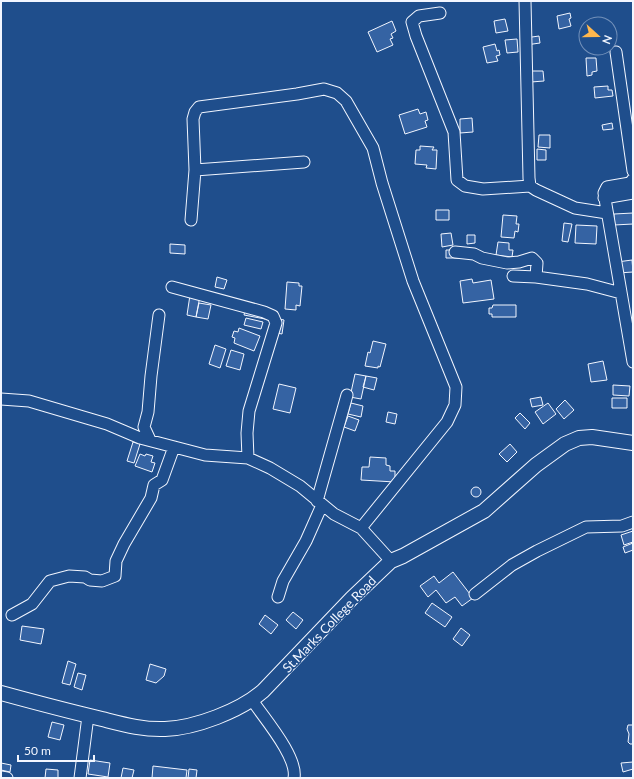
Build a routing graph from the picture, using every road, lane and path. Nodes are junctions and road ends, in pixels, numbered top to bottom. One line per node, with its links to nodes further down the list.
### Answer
1 (525, 1): 8 (street)
2 (440, 13): 8 (street)
3 (617, 56): 6 (street)
4 (304, 162): 5 (street)
5 (195, 170): 12 (street); 28 (street)
6 (633, 171)
7 (633, 179): 10 (street)
8 (530, 186): 11 (street)
9 (633, 192): 10 (street)
10 (604, 198): 11 (street)
11 (607, 213): 17 (street)
12 (191, 220)
13 (455, 252): 15 (street)
14 (513, 276): 15 (street)
15 (536, 277): 17 (street)
16 (172, 287): 25 (street)
17 (621, 293): 19 (street)
18 (159, 316): 22 (street)
19 (633, 362)
20 (347, 395): 26 (street)
21 (1, 400): 22 (street)
22 (150, 440): 24 (street)
23 (633, 443): 29 (main road, St.Marks College Road)
24 (174, 447): 25 (street); 32 (street)
25 (248, 458): 26 (street)
26 (320, 503): 28 (street); 31 (street)
27 (633, 522): 30 (street)
28 (361, 528): 29 (street)
29 (391, 562): 34 (main road, St.Marks College Road)
30 (475, 594)
31 (278, 597)
32 (12, 615)
33 (1, 693): 35 (main road, St.Marks College Road)
34 (252, 700): 35 (main road, St.Marks College Road); 39 (street)
35 (88, 716): 38 (street)
36 (1, 777): 37 (street)
37 (7, 778)
38 (80, 778)
39 (294, 778)

